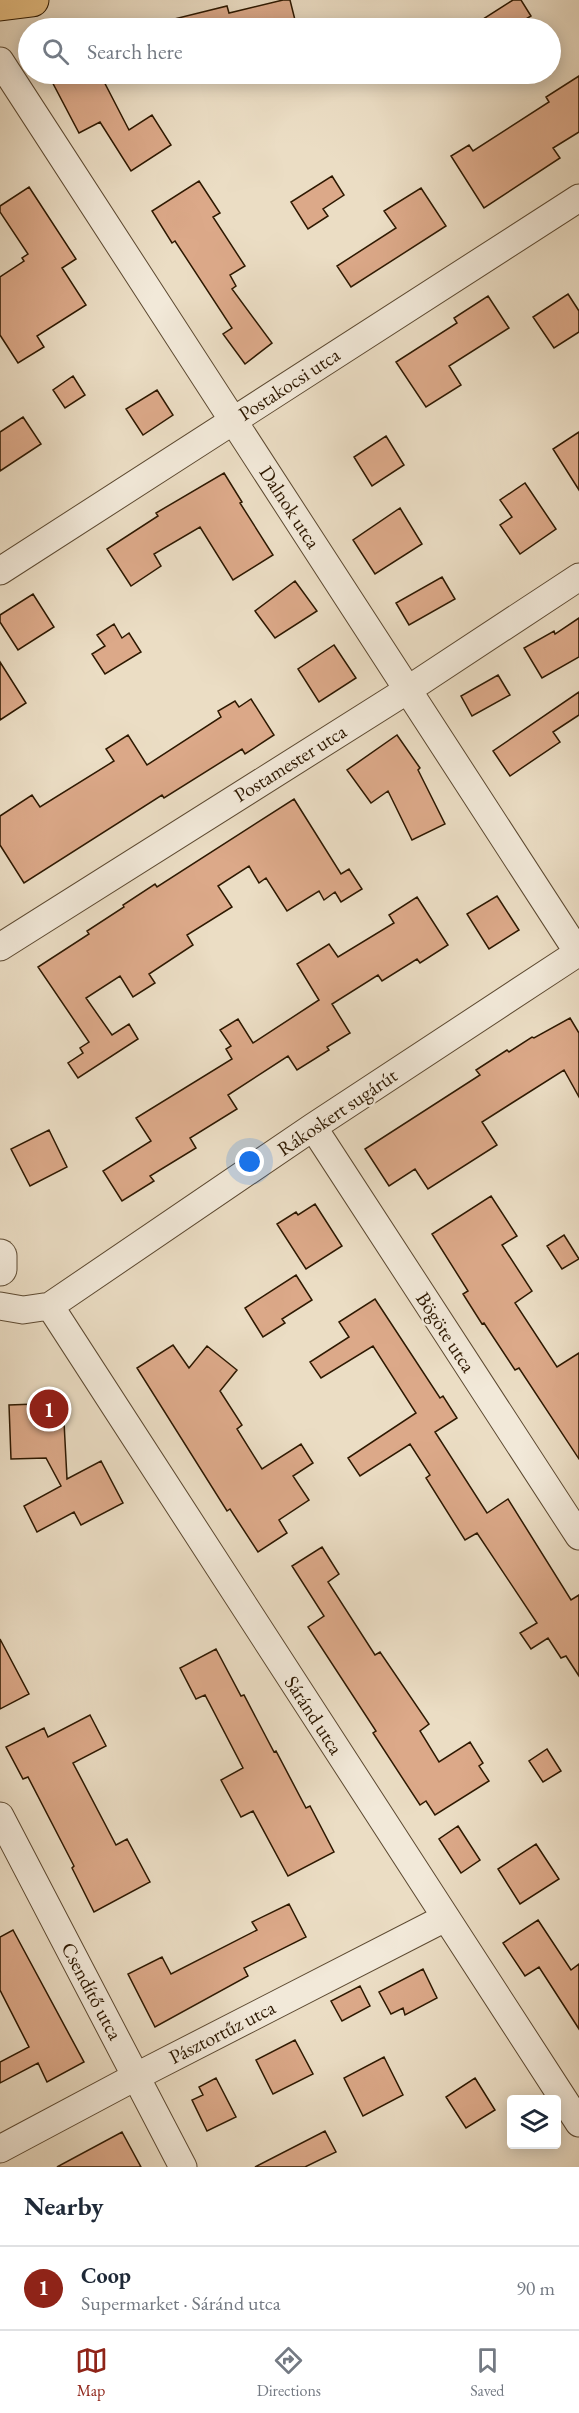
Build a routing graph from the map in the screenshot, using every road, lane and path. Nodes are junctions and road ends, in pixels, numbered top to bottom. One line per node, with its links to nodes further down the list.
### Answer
1 (32, 0): 2 (main road)
2 (0, 4)
3 (0, 61): 5 (street, Dalnok utca)
4 (579, 198): 5 (street, Postakocsi utca)
5 (233, 421): 6 (street, Postakocsi utca); 8 (street, Dalnok utca)
6 (0, 571)
7 (579, 577): 8 (street, Postamester utca)
8 (409, 688): 9 (street, Postamester utca); 10 (street, Dalnok utca)
9 (0, 947)
10 (579, 953): 11 (street, Rákoskert sugárút)
11 (313, 1127): 15 (street, Rákoskert sugárút); 16 (street, Bögöte utca)
12 (0, 1256): 13 (street)
13 (0, 1269)
14 (0, 1306): 15 (street, Rákoskert sugárút)
15 (50, 1306): 18 (street, Sáránd utca)
16 (579, 1536)
17 (0, 1816): 19 (street, Csendítő utca)
18 (445, 1918): 19 (street, Pásztortűz utca); 20 (street, Sáránd utca)
19 (136, 2076): 21 (street, Pásztortűz utca); 22 (street, Csendítő utca)
20 (579, 2123)
21 (0, 2149)
22 (183, 2167)

